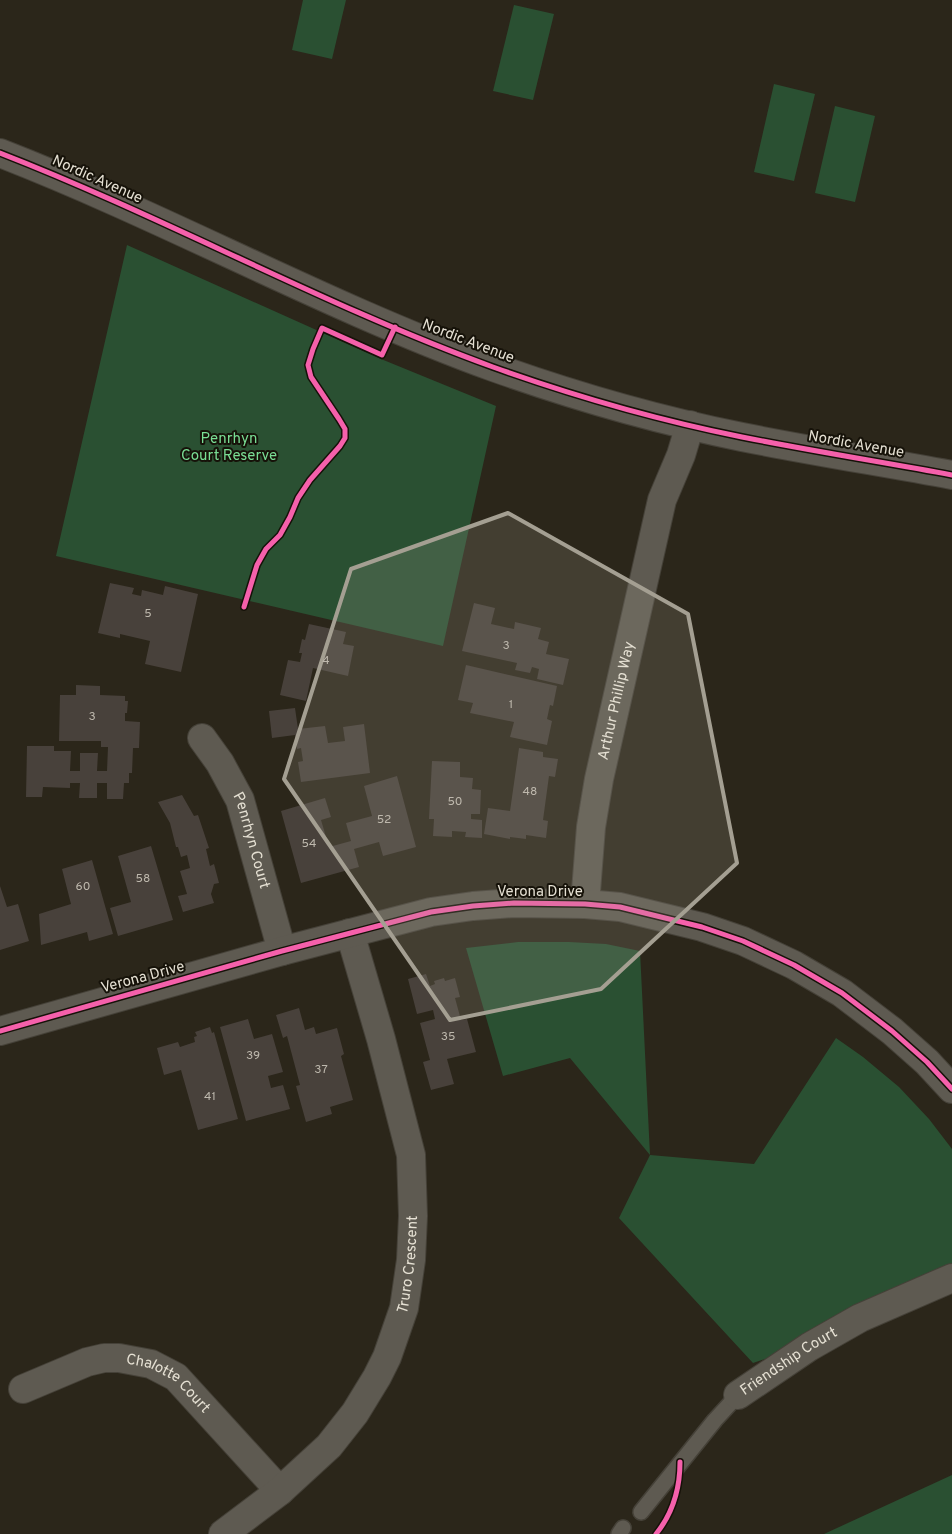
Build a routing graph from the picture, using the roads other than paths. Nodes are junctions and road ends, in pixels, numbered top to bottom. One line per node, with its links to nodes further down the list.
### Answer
1 (0, 153): 2 (street, Nordic Avenue)
2 (679, 422): 3 (street, Nordic Avenue); 5 (street, Arthur Phillip Way)
3 (952, 475)
4 (202, 738): 7 (street, Penrhyn Court)
5 (585, 904): 6 (street, Verona Drive); 9 (street, Verona Drive)
6 (350, 932): 7 (street, Verona Drive); 13 (street, Truro Crescent)
7 (282, 951): 8 (street, Verona Drive)
8 (0, 1031)
9 (952, 1089)
10 (952, 1278): 12 (street, Friendship Court)
11 (24, 1389): 13 (street, Chalotte Court)
12 (738, 1395): 14 (lane, Friendship Court)
13 (280, 1491): 15 (street, Truro Crescent)
14 (641, 1512)
15 (223, 1534)

